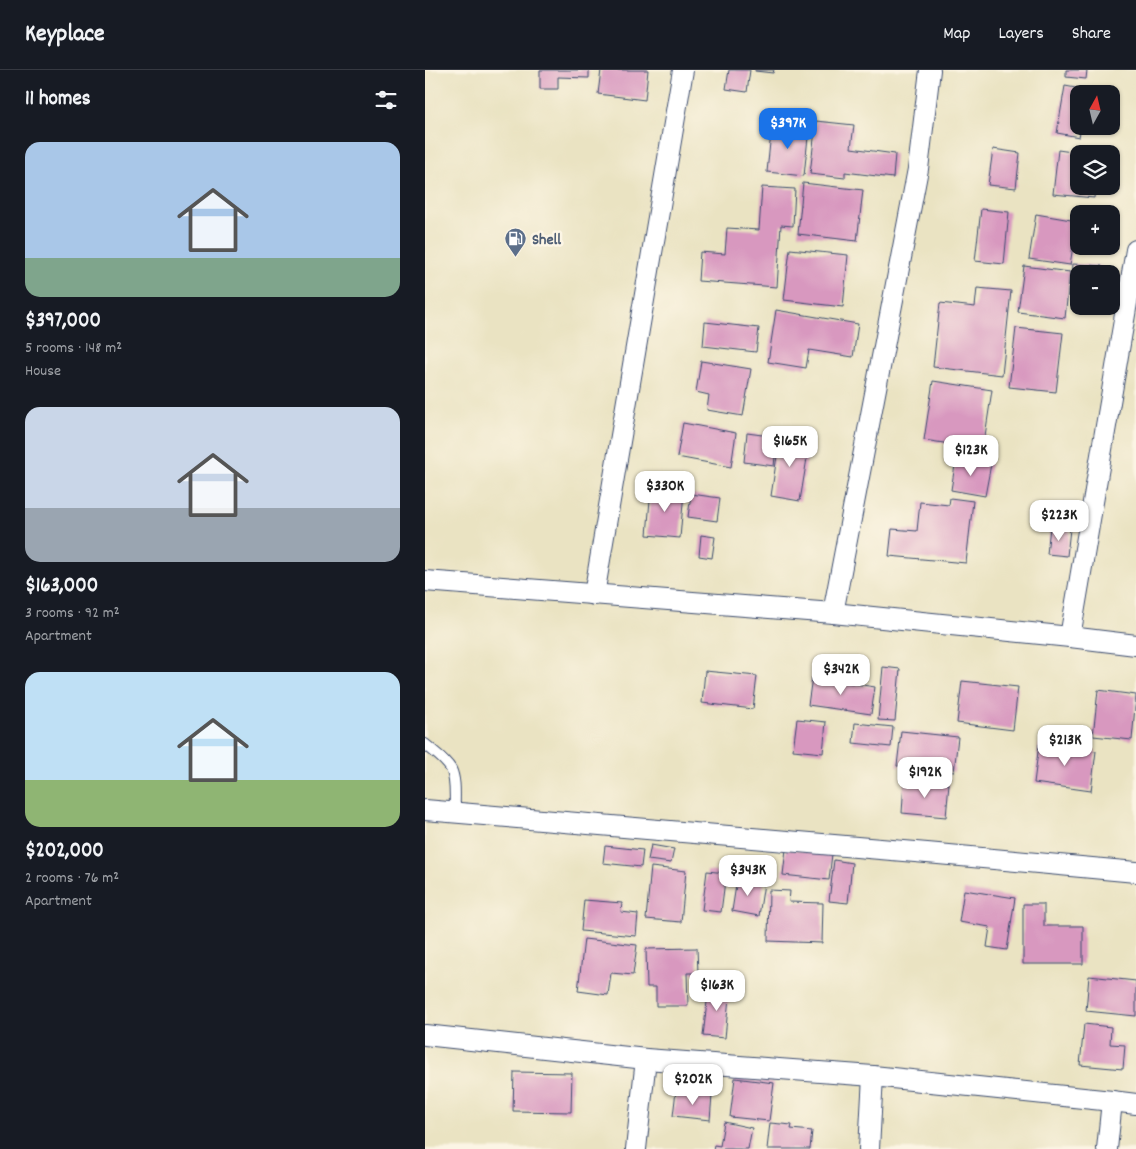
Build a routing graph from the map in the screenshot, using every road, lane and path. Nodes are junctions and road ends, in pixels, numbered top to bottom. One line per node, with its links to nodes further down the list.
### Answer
1 (683, 70): 5 (street)
2 (930, 70): 6 (street)
3 (1136, 250): 7 (street)
4 (425, 581): 5 (street)
5 (593, 595): 6 (street)
6 (833, 613): 7 (street)
7 (1070, 637): 8 (street)
8 (1136, 645)
9 (425, 744): 11 (lane)
10 (425, 810): 11 (street)
11 (455, 813): 12 (street)
12 (1136, 872)
13 (425, 1035): 14 (street)
14 (646, 1059): 15 (street); 18 (street)
15 (873, 1076): 16 (street); 19 (street)
16 (1112, 1101): 17 (street); 20 (street)
17 (1136, 1104)
18 (636, 1149)
19 (869, 1149)
20 (1107, 1149)

